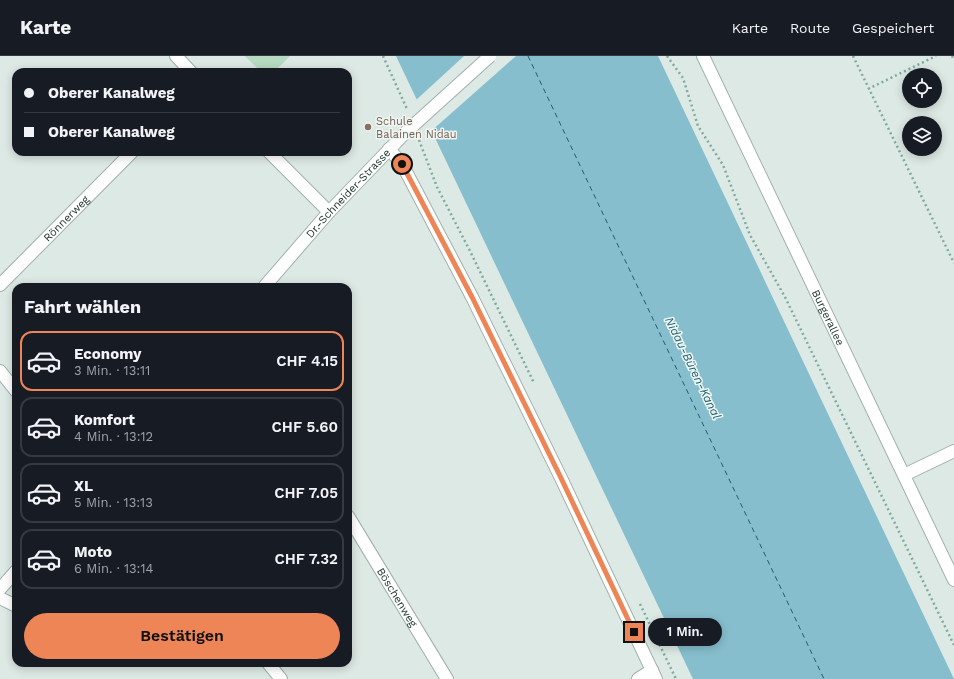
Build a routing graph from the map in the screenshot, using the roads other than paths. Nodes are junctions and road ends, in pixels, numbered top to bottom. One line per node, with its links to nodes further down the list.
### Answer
1 (176, 56): 4 (street)
2 (490, 56): 5 (street, Dr.-Schneider-Strasse, bridge)
3 (703, 56): 14 (street, Burgerallee)
4 (187, 68)
5 (389, 149): 8 (street, Dr.-Schneider-Strasse); 22 (street)
6 (128, 156): 10 (street, Rönnerweg)
7 (273, 156): 8 (street)
8 (329, 212): 9 (street, Dr.-Schneider-Strasse)
9 (267, 283)
10 (0, 285)
11 (0, 371): 12 (street)
12 (12, 386)
13 (954, 451): 14 (street)
14 (904, 475): 17 (street, Burgerallee)
15 (352, 523): 24 (street, Böschenweg)
16 (12, 576): 18 (street)
17 (954, 580)
18 (0, 589)
19 (0, 598): 20 (street)
20 (12, 604)
21 (271, 667): 23 (street)
22 (654, 675): 25 (street)
23 (281, 679)
24 (447, 679)
25 (638, 679)

